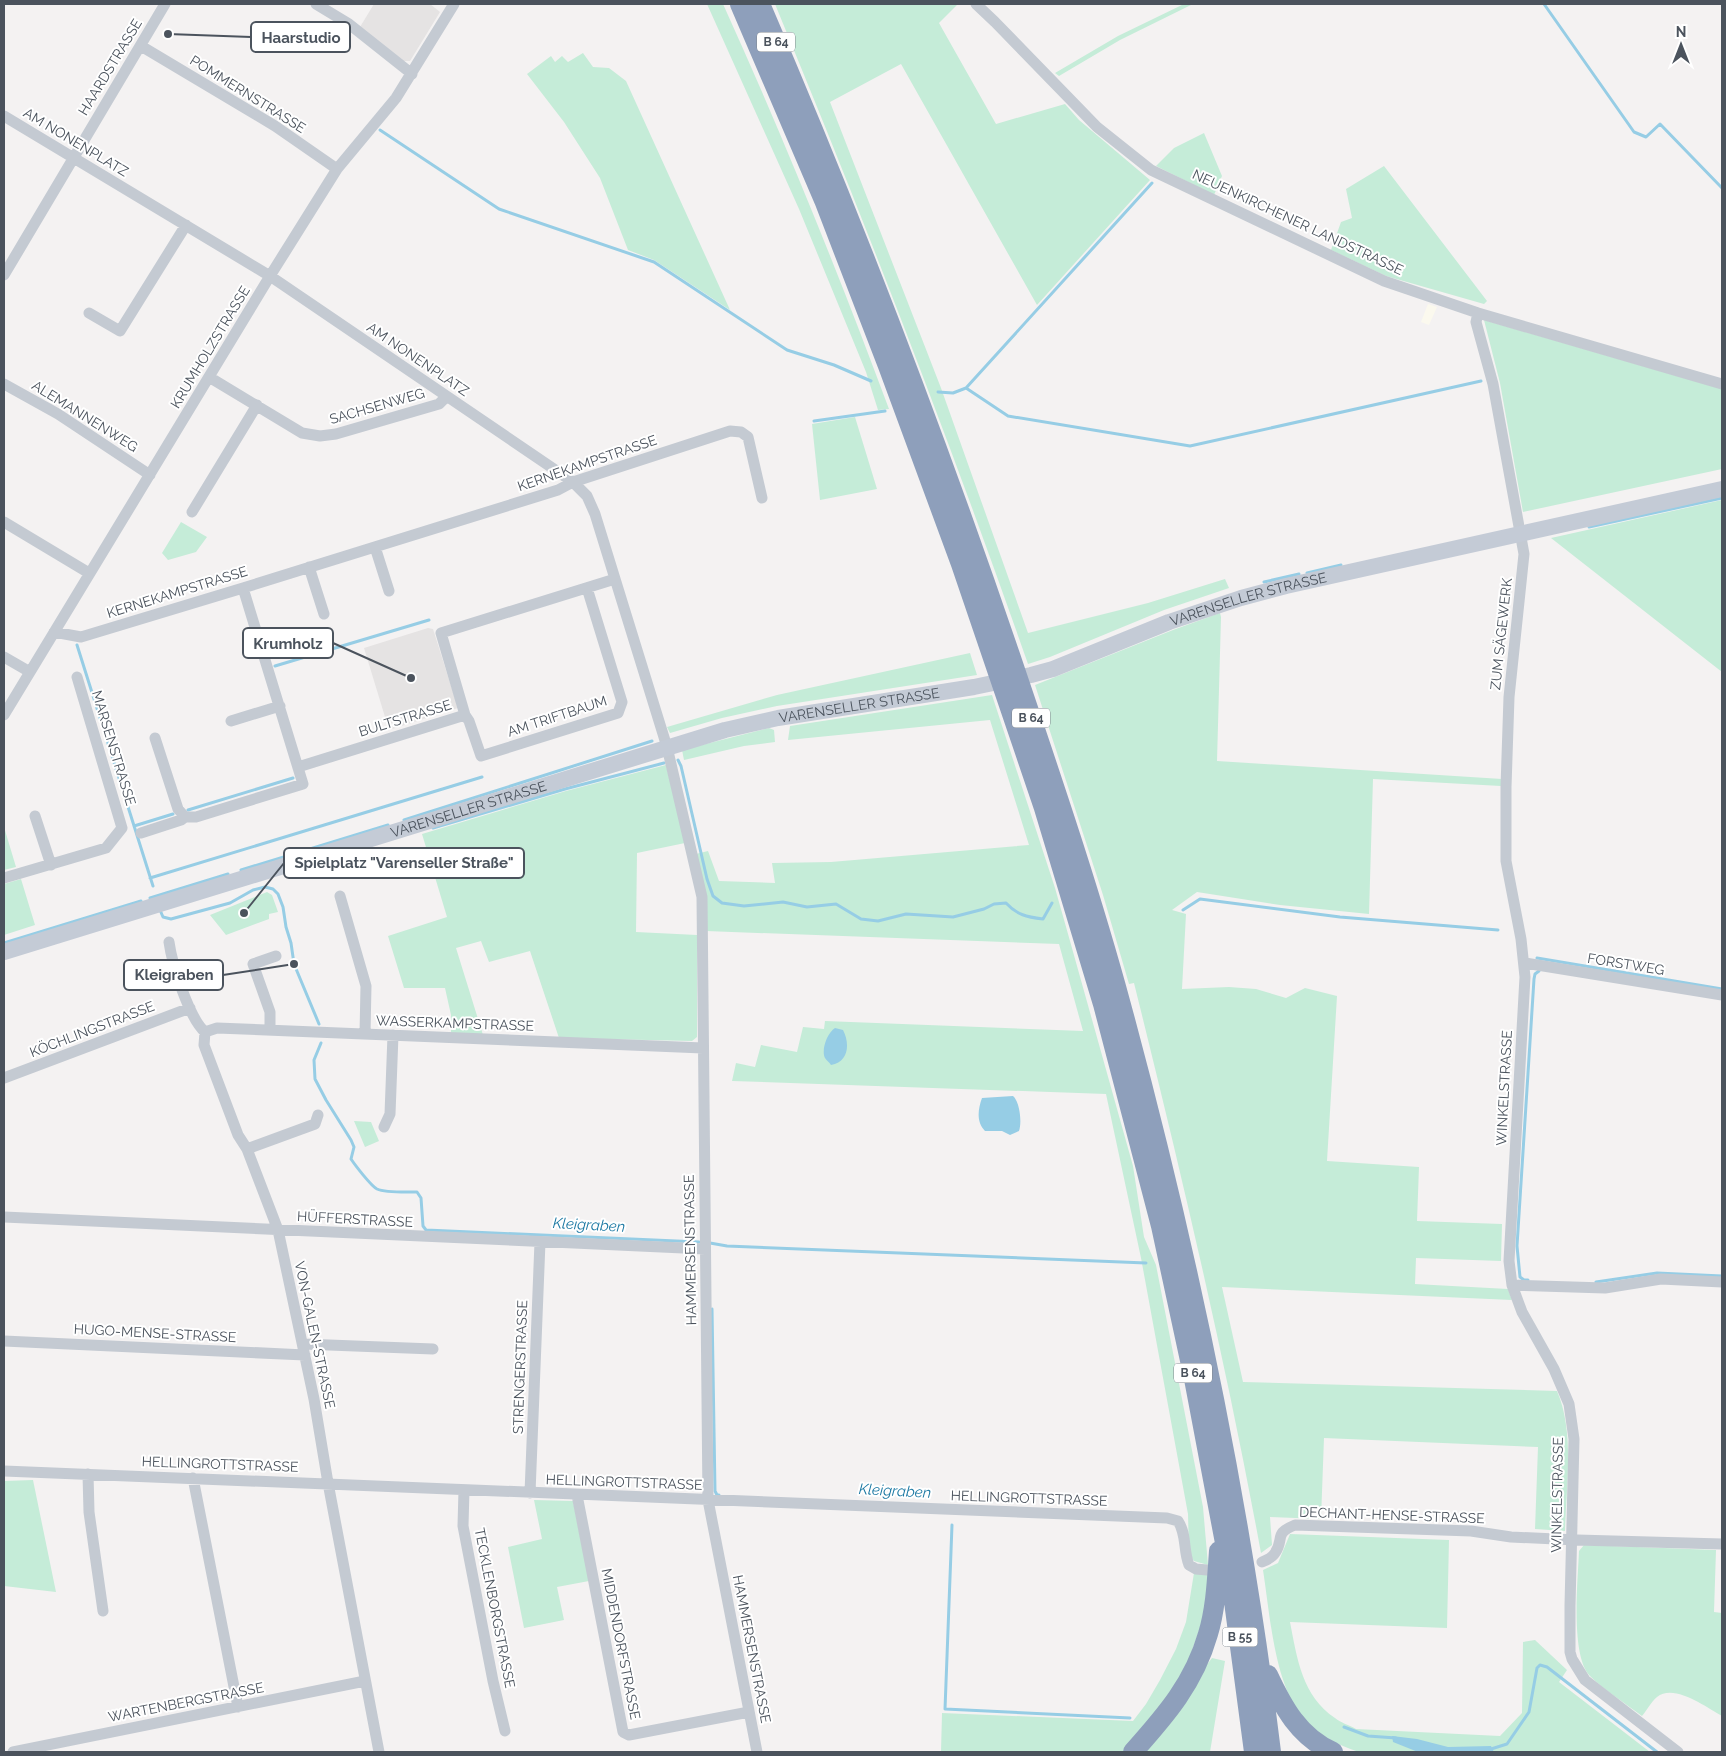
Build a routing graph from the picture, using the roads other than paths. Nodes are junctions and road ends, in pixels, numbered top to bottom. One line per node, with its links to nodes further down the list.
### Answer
1 (165, 4): 7 (street, HAARDSTRASSE)
2 (316, 4): 8 (street)
3 (454, 4): 8 (street, KRUMHOLZSTRASSE)
4 (740, 4): 86 (highway, B 64)
5 (760, 4): 92 (highway, B 64)
6 (976, 4): 16 (street, NEUENKIRCHENER LANDSTRASSE)
7 (141, 46): 10 (street, HAARDSTRASSE); 11 (street, POMMERNSTRASSE)
8 (412, 74): 11 (street, KRUMHOLZSTRASSE)
9 (4, 116): 10 (street, AM NONENPLATZ)
10 (74, 158): 12 (street, AM NONENPLATZ); 13 (street, HAARDSTRASSE)
11 (337, 169): 14 (street, KRUMHOLZSTRASSE)
12 (186, 225): 14 (street, AM NONENPLATZ); 15 (street)
13 (4, 275)
14 (270, 276): 17 (street, KRUMHOLZSTRASSE); 20 (street, AM NONENPLATZ)
15 (89, 313)
16 (1478, 313): 19 (street, NEUENKIRCHENER LANDSTRASSE); 28 (street, ZUM SÄGEWERK)
17 (209, 377): 21 (street, SACHSENWEG); 22 (street, KRUMHOLZSTRASSE)
18 (4, 384): 22 (street, ALEMANNENWEG)
19 (1722, 384)
20 (446, 396): 21 (street, SACHSENWEG); 23 (street, AM NONENPLATZ)
21 (257, 405): 26 (street)
22 (150, 475): 31 (street, KRUMHOLZSTRASSE)
23 (573, 482): 25 (street, KERNEKAMPSTRASSE); 29 (street, KERNEKAMPSTRASSE); 32 (street, AM NONENPLATZ)
24 (1722, 489): 28 (main road, VARENSELLER STRASSE)
25 (762, 498)
26 (192, 512)
27 (4, 522): 31 (street)
28 (1520, 533): 46 (main road, VARENSELLER STRASSE); 57 (street, ZUM SÄGEWERK)
29 (375, 547): 30 (street, KERNEKAMPSTRASSE); 35 (street)
30 (309, 568): 33 (street, KERNEKAMPSTRASSE); 36 (street)
31 (89, 572): 37 (street, KRUMHOLZSTRASSE)
32 (615, 580): 34 (street, BULTSTRASSE); 46 (street, AM NONENPLATZ)
33 (243, 588): 37 (street, KERNEKAMPSTRASSE); 41 (street)
34 (587, 588): 43 (street, BULTSTRASSE); 43 (street, AM TRIFTBAUM)
35 (389, 591)
36 (324, 614)
37 (54, 632): 39 (street, KRUMHOLZSTRASSE)
38 (4, 657): 39 (street)
39 (30, 672): 42 (street, KRUMHOLZSTRASSE)
40 (77, 677): 51 (street, MARSENSTRASSE)
41 (280, 706): 44 (street); 47 (street)
42 (4, 715)
43 (465, 715): 47 (street, BULTSTRASSE)
44 (231, 721)
45 (155, 738): 49 (street)
46 (667, 747): 55 (main road, VARENSELLER STRASSE); 64 (street, HAMMERSENSTRASSE)
47 (298, 767): 49 (street)
48 (35, 816): 51 (street)
49 (185, 817): 50 (street)
50 (141, 833)
51 (51, 864): 52 (street)
52 (4, 878)
53 (340, 896): 62 (street)
54 (169, 942): 59 (street, VON-GALEN-STRASSE)
55 (4, 952)
56 (276, 956): 60 (street)
57 (1525, 963): 58 (street, FORSTWEG); 74 (street, WINKELSTRASSE)
58 (1722, 995)
59 (190, 1008): 61 (street, VON-GALEN-STRASSE); 65 (street, KÖCHLINGSTRASSE)
60 (270, 1030): 61 (street, WASSERKAMPSTRASSE); 62 (street, WASSERKAMPSTRASSE)
61 (205, 1032): 68 (street, VON-GALEN-STRASSE)
62 (365, 1034): 63 (street, WASSERKAMPSTRASSE)
63 (393, 1035): 64 (street, WASSERKAMPSTRASSE); 67 (street)
64 (704, 1048): 72 (street, HAMMERSENSTRASSE)
65 (4, 1078)
66 (318, 1115): 68 (street)
67 (384, 1127)
68 (247, 1149): 70 (street, VON-GALEN-STRASSE)
69 (4, 1217): 70 (street, HÜFFERSTRASSE)
70 (278, 1230): 71 (street, HÜFFERSTRASSE); 76 (street, VON-GALEN-STRASSE)
71 (540, 1242): 72 (street, HÜFFERSTRASSE); 83 (street, STRENGERSTRASSE)
72 (705, 1249): 85 (street, HAMMERSENSTRASSE)
73 (1722, 1282): 74 (street)
74 (1512, 1285): 87 (street, WINKELSTRASSE)
75 (4, 1341): 76 (street, HUGO-MENSE-STRASSE)
76 (304, 1349): 77 (street, HUGO-MENSE-STRASSE); 81 (street, VON-GALEN-STRASSE)
77 (432, 1349)
78 (4, 1471): 79 (street, HELLINGROTTSTRASSE)
79 (88, 1474): 80 (street, HELLINGROTTSTRASSE); 91 (street)
80 (193, 1478): 81 (street, HELLINGROTTSTRASSE); 94 (street)
81 (328, 1484): 82 (street, HELLINGROTTSTRASSE); 93 (street, VON-GALEN-STRASSE)
82 (464, 1490): 83 (street, HELLINGROTTSTRASSE); 96 (street, TECKLENBORGSTRASSE)
83 (530, 1493): 84 (street, HELLINGROTTSTRASSE)
84 (577, 1495): 85 (street, HELLINGROTTSTRASSE); 95 (street, MIDDENDORFSTRASSE)
85 (708, 1500): 90 (street, HELLINGROTTSTRASSE); 95 (street, HAMMERSENSTRASSE)
86 (1221, 1522): 100 (highway, B 64); 101 (highway, B 55)
87 (1571, 1540): 88 (street, DECHANT-HENSE-STRASSE); 89 (street, DECHANT-HENSE-STRASSE); 104 (street, WINKELSTRASSE)
88 (1722, 1544)
89 (1262, 1562)
90 (1207, 1570)
91 (103, 1611)
92 (1260, 1657): 102 (highway, B 55); 103 (highway, B 64)
93 (365, 1681): 94 (street, WARTENBERGSTRASSE); 98 (street, VON-GALEN-STRASSE)
94 (238, 1707): 97 (street, WARTENBERGSTRASSE)
95 (749, 1712): 99 (street, HAMMERSENSTRASSE)
96 (505, 1731)
97 (13, 1752)
98 (379, 1752)
99 (757, 1752)
100 (1133, 1752)
101 (1254, 1752)
102 (1271, 1752)
103 (1333, 1752)
104 (1678, 1752)

